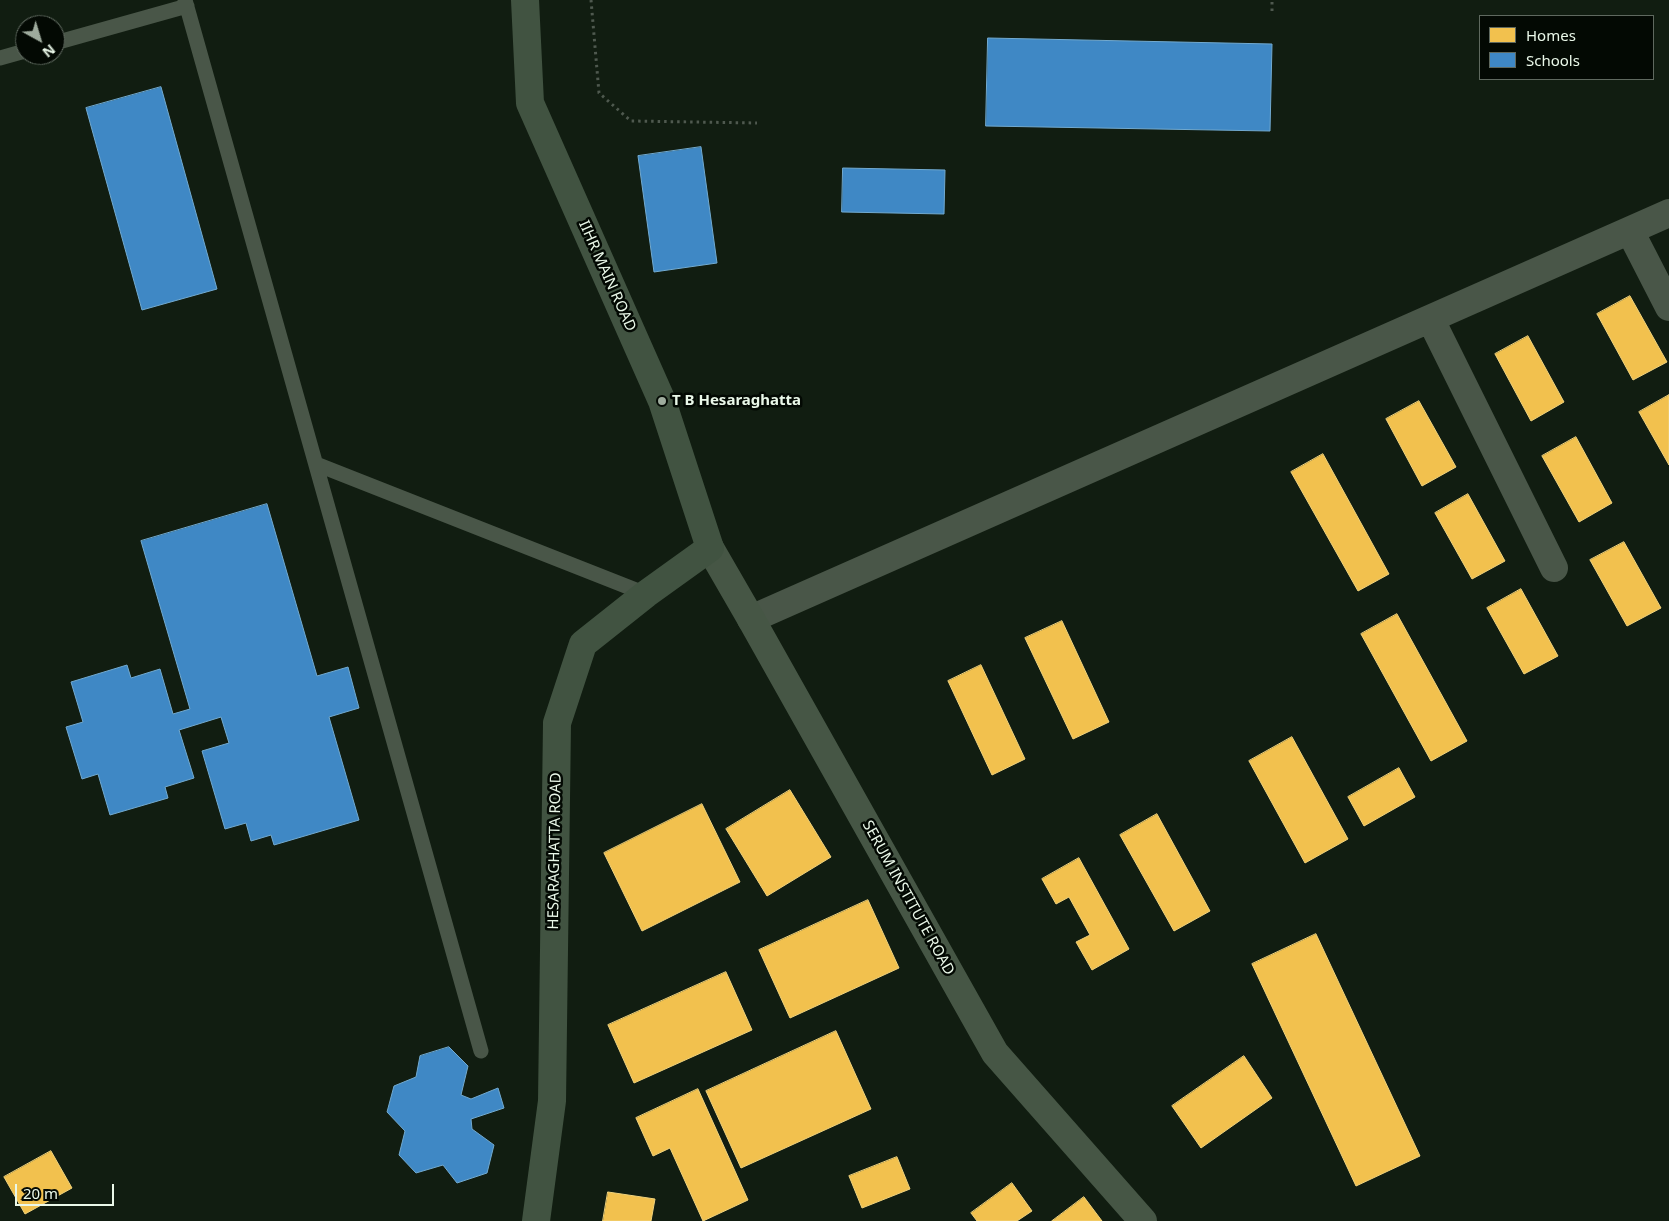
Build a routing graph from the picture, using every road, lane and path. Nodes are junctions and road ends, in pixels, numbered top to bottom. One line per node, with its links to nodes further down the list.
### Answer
1 (525, 0): 15 (main road, IIHR MAIN ROAD)
2 (591, 0): 9 (path)
3 (1272, 0): 5 (path)
4 (186, 3): 6 (lane); 14 (lane)
5 (1272, 11)
6 (65, 40)
7 (15, 54): 8 (lane)
8 (0, 58)
9 (756, 123)
10 (1669, 213): 11 (street)
11 (1630, 231): 12 (street); 13 (street)
12 (1669, 306)
13 (1431, 320): 16 (street); 18 (street)
14 (316, 464): 17 (lane); 19 (lane)
15 (710, 548): 17 (main road, HESARAGHATTA ROAD); 18 (main road, SERUM INSTITUTE ROAD)
16 (1554, 568)
17 (646, 594): 20 (main road, HESARAGHATTA ROAD)
18 (751, 619): 21 (main road, SERUM INSTITUTE ROAD)
19 (481, 1051)
20 (536, 1221)
21 (1143, 1221)

